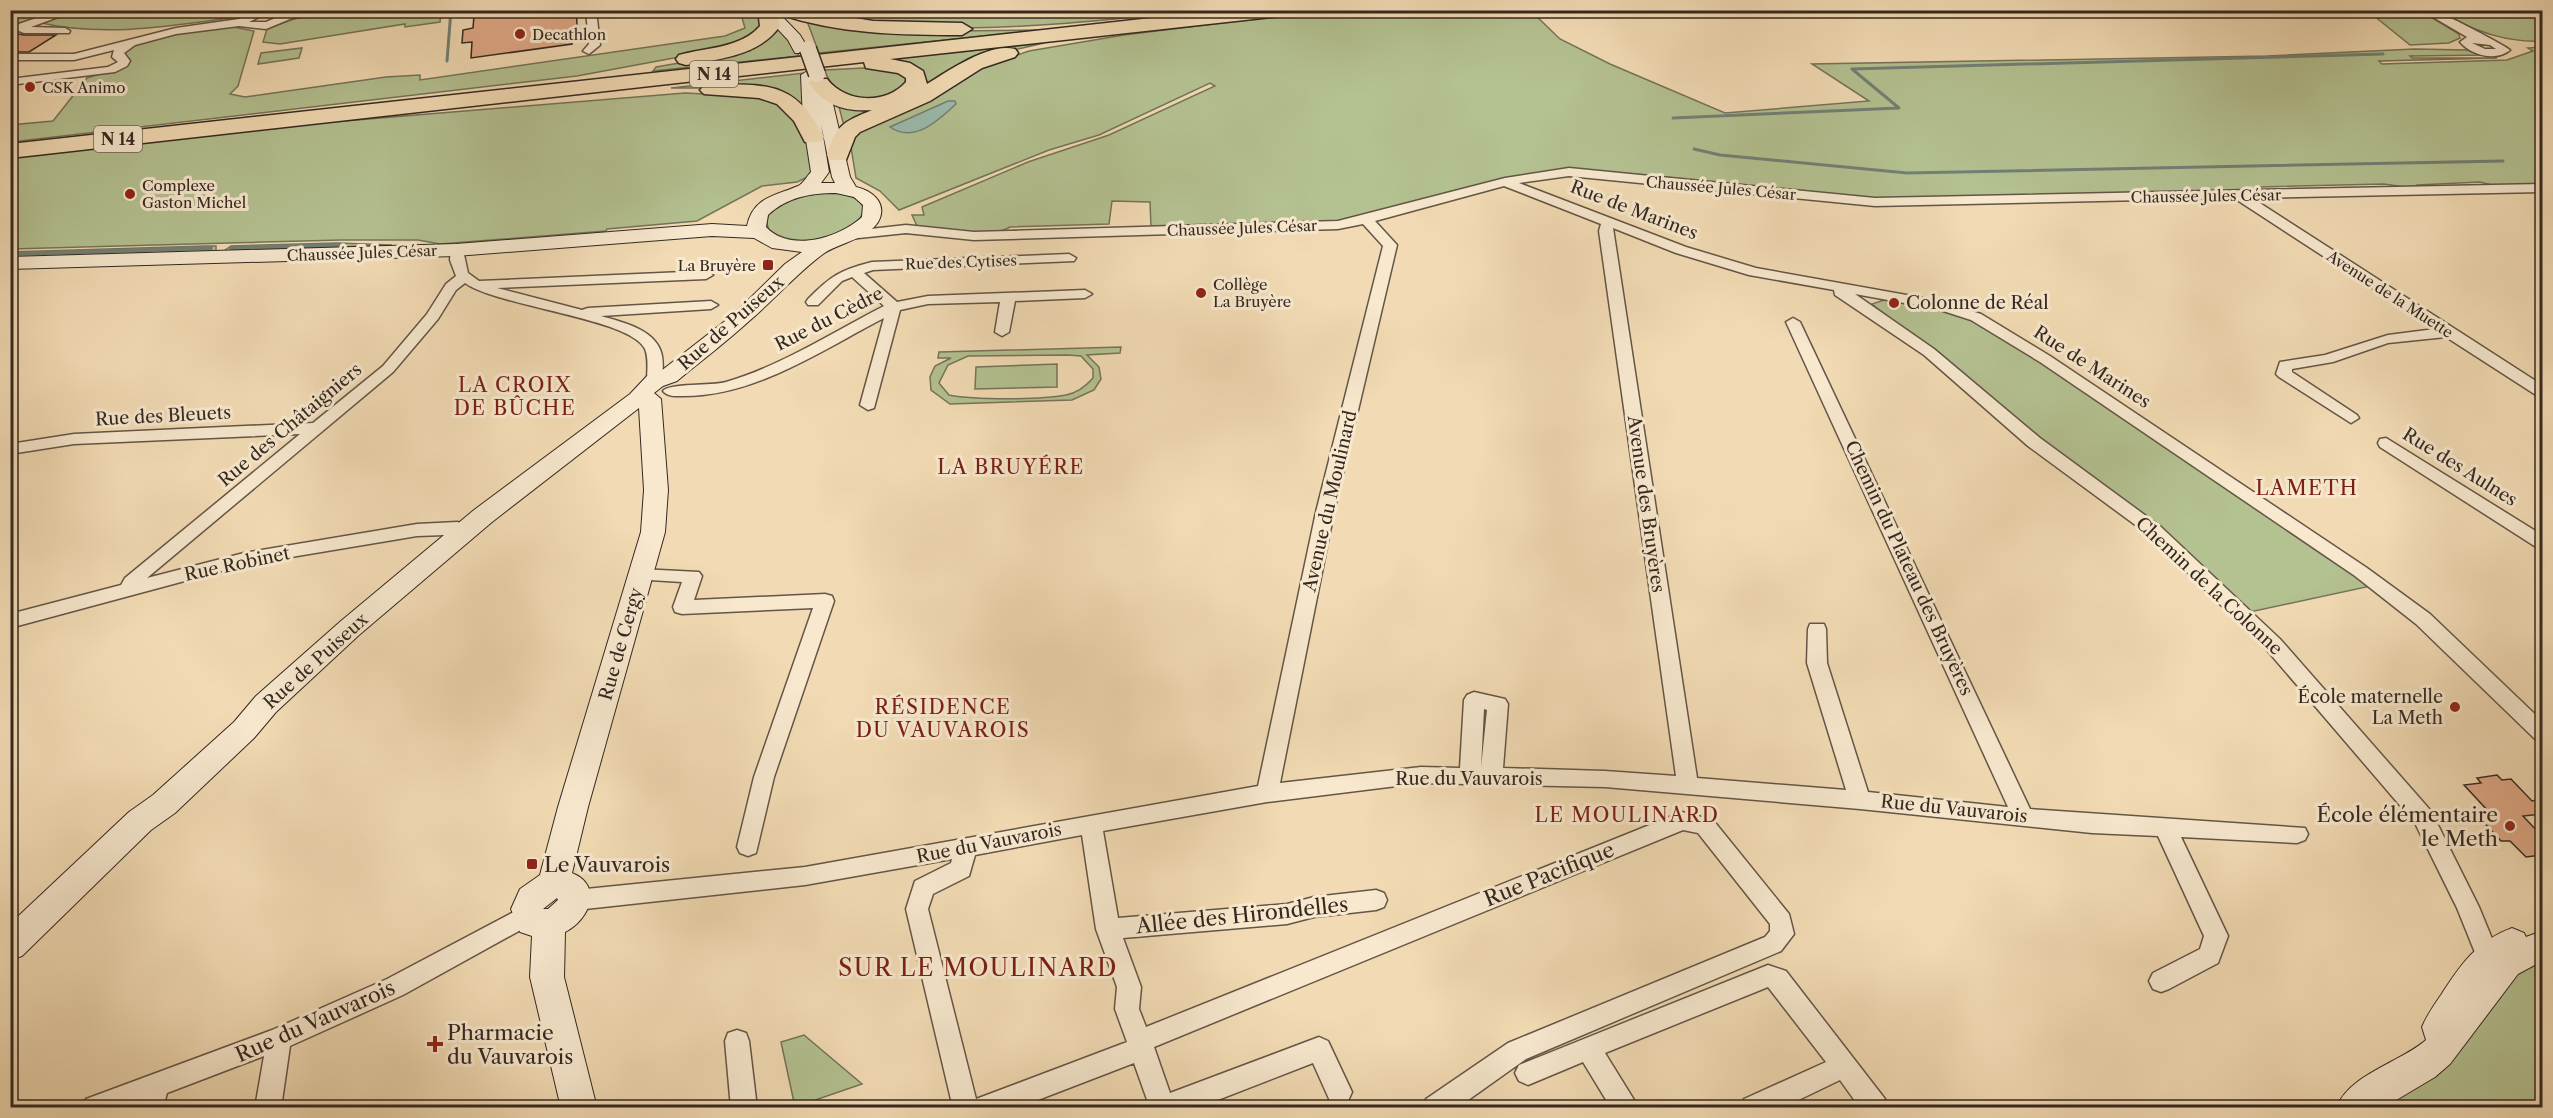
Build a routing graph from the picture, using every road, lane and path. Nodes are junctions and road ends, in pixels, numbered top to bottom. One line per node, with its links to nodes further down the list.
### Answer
1 (72, 10): 10 (street)
2 (327, 10): 13 (street)
3 (591, 10): 15 (street)
4 (786, 10): 9 (highway); 14 (main road)
5 (1241, 10): 9 (highway, N 14)
6 (1281, 10): 9 (highway, N 14)
7 (2426, 10): 12 (street)
8 (767, 11): 14 (main road); 20 (highway)
9 (1204, 17): 20 (highway, N 14); 21 (highway, N 14); 25 (highway)
10 (31, 22): 11 (street); 11 (street)
11 (11, 30)
12 (2464, 35): 12 (street)
13 (132, 44): 16 (street); 18 (street)
14 (804, 49): 17 (main road)
15 (589, 51)
16 (10, 57)
17 (815, 77): 19 (highway); 22 (main road); 25 (main road)
18 (10, 82)
19 (568, 97): 21 (highway); 22 (highway)
20 (280, 117): 23 (highway, N 14)
21 (226, 127): 24 (highway, N 14)
22 (813, 137): 28 (main road)
23 (10, 146)
24 (10, 151)
25 (838, 155): 29 (main road)
26 (1505, 182): 30 (street, Chaussée Jules César); 32 (street, Chaussée Jules César); 33 (street, Rue de Marines)
27 (2542, 188): 30 (street, Chaussée Jules César)
28 (806, 190): 29 (main road); 34 (main road)
29 (849, 190): 31 (main road)
30 (2238, 195): 55 (street, Avenue de la Muette)
31 (873, 214): 35 (street, Chaussée Jules César); 36 (main road)
32 (1367, 220): 35 (street, Chaussée Jules César); 73 (street, Avenue du Moulinard)
33 (1608, 221): 46 (street, Rue de Marines); 72 (street, Avenue des Bruyères)
34 (759, 223): 37 (main road); 39 (main road, Chaussée Jules César)
35 (906, 229): 36 (street, Chaussée Jules César)
36 (849, 235): 38 (main road)
37 (778, 243): 38 (main road); 42 (main road, Rue de Puiseux)
38 (827, 243): 42 (main road, Rue de Puiseux)
39 (456, 250): 41 (main road, Chaussée Jules César); 45 (street)
40 (1069, 258): 43 (street, Rue des Cytises)
41 (10, 263)
42 (792, 268): 56 (main road, Rue de Puiseux)
43 (854, 272): 49 (street, Rue des Cytises); 51 (street)
44 (706, 274): 45 (street)
45 (471, 281): 52 (street, Rue de Cergy); 60 (street, Rue des Châtaigniers)
46 (1807, 283): 69 (street, Rue de Marines); 86 (street, Chemin de la Colonne)
47 (1085, 294): 48 (street, Rue du Cèdre)
48 (1008, 297): 51 (street, Rue du Cèdre); 54 (street)
49 (813, 302)
50 (711, 305): 52 (street)
51 (894, 307): 56 (street, Rue du Cèdre); 58 (street)
52 (583, 313): 56 (street, Rue de Cergy)
53 (1793, 322): 75 (street, Chemin du Plateau des Bruyères)
54 (1002, 332)
55 (2448, 332): 57 (street, Avenue de la Muette); 59 (street)
56 (657, 389): 63 (main road, Rue de Puiseux); 65 (main road, Rue de Cergy)
57 (2542, 392)
58 (868, 405)
59 (2351, 418)
60 (317, 428): 62 (street, Rue des Bleuets); 66 (street, Rue des Châtaigniers)
61 (2386, 443): 64 (street, Rue des Aulnes)
62 (10, 449)
63 (467, 530): 66 (street, Rue Robinet); 85 (main road, Rue de Puiseux)
64 (2542, 543)
65 (640, 575): 79 (street); 81 (main road, Rue de Cergy)
66 (128, 590): 67 (street, Rue Robinet)
67 (10, 621)
68 (1817, 629): 74 (street)
69 (2542, 733)
70 (1470, 776): 71 (street, Rue du Vauvarois); 71 (street); 73 (street, Rue du Vauvarois)
71 (1492, 777): 72 (street, Rue du Vauvarois)
72 (1688, 787): 74 (street, Rue du Vauvarois)
73 (1267, 793): 76 (street, Rue du Vauvarois)
74 (1860, 800): 75 (street, Rue du Vauvarois)
75 (2021, 815): 77 (street, Rue du Vauvarois)
76 (1091, 824): 80 (street, Rue du Vauvarois); 84 (street)
77 (2166, 829): 78 (street, Rue du Vauvarois); 87 (street)
78 (2297, 834)
79 (748, 847)
80 (965, 849): 81 (street, Rue du Vauvarois); 101 (street)
81 (565, 892): 83 (main road)
82 (1376, 900): 84 (street, Allée des Hirondelles)
83 (538, 920): 88 (street, Rue du Vauvarois); 99 (main road)
84 (1108, 930): 90 (street)
85 (10, 946)
86 (2523, 947): 96 (main road)
87 (2161, 981)
88 (279, 1039): 95 (street, Rue du Vauvarois); 98 (street)
89 (738, 1041): 100 (street)
90 (1141, 1044): 102 (street, Rue Pacifique); 103 (street); 104 (street, Rue Pacifique)
91 (1588, 1048): 92 (street); 93 (street); 105 (street)
92 (1844, 1066): 106 (street); 107 (street)
93 (1528, 1073)
94 (1339, 1092): 103 (street)
95 (153, 1097): 97 (street, Rue du Vauvarois)
96 (2365, 1099)
97 (95, 1107)
98 (268, 1107)
99 (579, 1107)
100 (744, 1107)
101 (966, 1107)
102 (984, 1107)
103 (1164, 1107)
104 (1435, 1107)
105 (1626, 1107)
106 (1753, 1107)
107 (1876, 1107)

